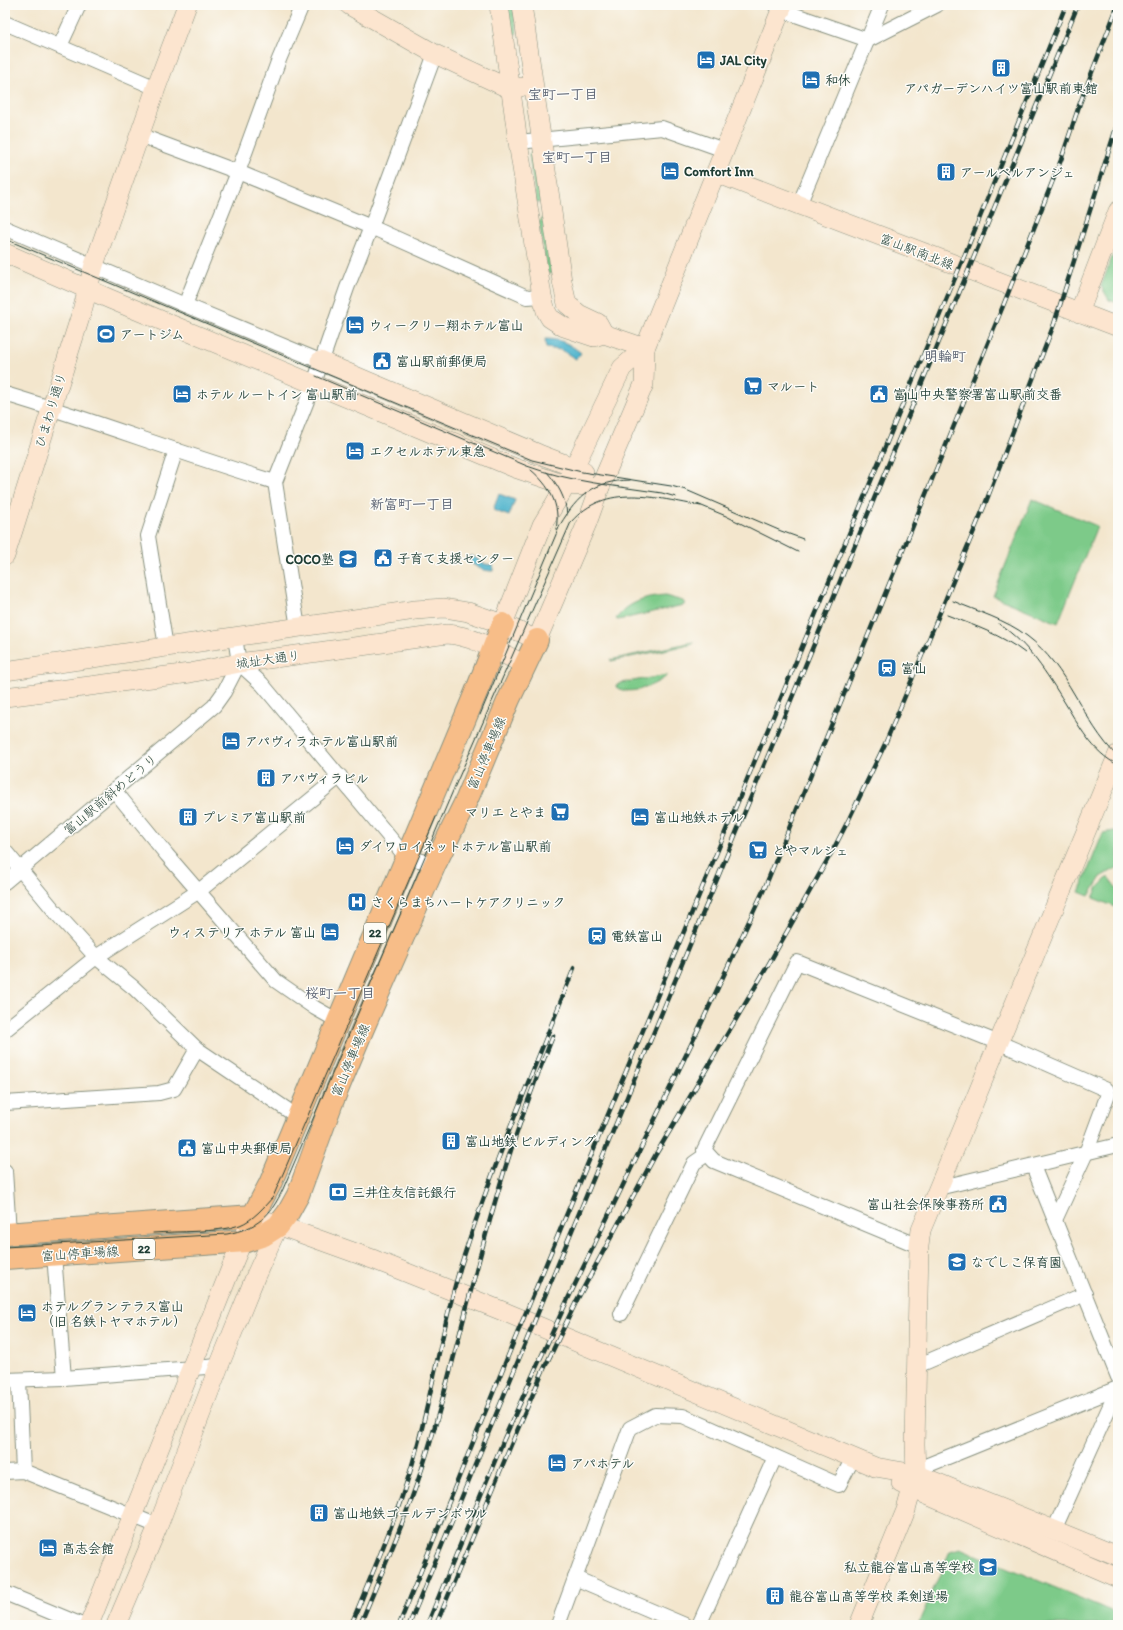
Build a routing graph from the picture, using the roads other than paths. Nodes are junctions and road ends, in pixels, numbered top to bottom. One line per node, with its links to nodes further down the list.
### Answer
1 (78, 5): 12 (street)
2 (187, 5): 15 (street, ひまわり通り)
3 (302, 5): 21 (street)
4 (349, 5): 13 (street)
5 (499, 5): 16 (street)
6 (522, 5): 14 (street)
7 (882, 5): 11 (street)
8 (937, 5): 11 (street)
9 (780, 7): 11 (street); 20 (street)
10 (5, 23): 12 (street)
11 (868, 40): 23 (street)
12 (60, 46): 15 (street)
13 (436, 54): 16 (street); 25 (street)
14 (534, 86): 16 (street); 18 (street)
15 (156, 88): 17 (street, ひまわり通り)
16 (510, 89): 19 (street)
17 (139, 135): 21 (street); 28 (street, ひまわり通り)
18 (541, 139): 19 (street); 20 (street); 34 (street)
19 (518, 142): 30 (street)
20 (724, 150): 22 (street)
21 (238, 172): 25 (street); 31 (street)
22 (716, 174): 23 (street, 富山駅南北線); 35 (street)
23 (799, 205): 32 (street, 富山駅南北線)
24 (1118, 212): 32 (street)
25 (371, 227): 30 (street); 36 (street)
26 (5, 228): 28 (street)
27 (5, 253): 29 (street)
28 (94, 265): 29 (street, ひまわり通り); 31 (street)
29 (86, 289): 37 (street); 39 (street, ひまわり通り)
30 (542, 296): 34 (street)
31 (185, 305): 36 (street)
32 (1079, 313): 33 (street, 富山駅南北線)
33 (1118, 327)
34 (604, 334): 35 (street)
35 (645, 348): 41 (street); 44 (street)
36 (320, 361): 37 (street); 41 (street)
37 (314, 383): 42 (street); 43 (street)
38 (5, 394): 39 (street)
39 (51, 408): 40 (street); 45 (street, ひまわり通り)
40 (176, 450): 42 (street); 50 (street)
41 (573, 467): 43 (street); 44 (street)
42 (275, 482): 47 (street)
43 (565, 484): 44 (street); 46 (street)
44 (600, 487): 49 (street)
45 (5, 556)
46 (503, 624): 47 (street); 49 (street); 51 (main road, 富山停車場線 / 22)
47 (298, 628): 48 (street)
48 (235, 637): 50 (street); 52 (street)
49 (537, 640): 53 (main road, 富山停車場線 / 22)
50 (166, 647): 54 (street)
51 (493, 648): 52 (street, 城址大通り); 53 (street, 城址大通り); 61 (main road, 富山停車場線 / 22)
52 (239, 663): 55 (street, 城址大通り); 57 (street); 59 (street, 富山駅前斜めどうり)
53 (525, 665): 62 (main road, 富山停車場線 / 22)
54 (5, 671)
55 (5, 697)
56 (1118, 754): 58 (street)
57 (340, 776): 61 (street); 65 (street)
58 (1112, 787): 69 (street)
59 (114, 790): 63 (street, 富山駅前斜めどうり); 65 (street)
60 (5, 851): 63 (street)
61 (406, 857): 62 (street); 67 (main road, 富山停車場線 / 22)
62 (435, 864): 81 (main road, 富山停車場線 / 22)
63 (20, 870): 64 (street, 富山駅前斜めどうり); 66 (street)
64 (5, 882)
65 (199, 891): 66 (street); 67 (street)
66 (96, 957): 68 (street); 70 (street)
67 (338, 1021): 72 (main road, 富山停車場線 / 22)
68 (5, 1030)
69 (998, 1043): 74 (street); 75 (street); 78 (street)
70 (197, 1049): 71 (street); 72 (street)
71 (5, 1103)
72 (298, 1117): 79 (main road, 富山停車場線 / 22)
73 (1118, 1145): 74 (street)
74 (1086, 1153): 76 (street); 80 (street)
75 (707, 1154): 84 (street); 88 (street)
76 (1033, 1166): 78 (street); 80 (street)
77 (5, 1171): 82 (street)
78 (938, 1188): 84 (street)
79 (253, 1216): 81 (street); 82 (main road, 富山停車場線 / 22); 83 (street)
80 (1054, 1220): 87 (street)
81 (278, 1226): 83 (main road, 富山停車場線 / 22); 89 (street); 98 (street)
82 (7, 1234)
83 (242, 1241): 85 (main road, 富山停車場線 / 22); 91 (street)
84 (919, 1246): 90 (street)
85 (54, 1255): 86 (main road, 富山停車場線 / 22); 93 (street)
86 (5, 1258)
87 (1085, 1294): 90 (street); 92 (street)
88 (621, 1314)
89 (218, 1366): 91 (street); 103 (street)
90 (917, 1366): 101 (street)
91 (191, 1369): 93 (street); 102 (street)
92 (1118, 1377)
93 (64, 1378): 95 (street)
94 (5, 1380): 95 (street)
95 (19, 1380): 99 (street)
96 (1118, 1388): 101 (street); 104 (street)
97 (775, 1457): 98 (street); 106 (street); 114 (street)
98 (853, 1458): 101 (street)
99 (24, 1471): 100 (street); 102 (street)
100 (5, 1472)
101 (914, 1481): 104 (street); 107 (street); 115 (street)
102 (132, 1515): 103 (street); 110 (street)
103 (158, 1526): 111 (street)
104 (1054, 1530): 105 (street)
105 (1118, 1556)
106 (575, 1578): 112 (street); 113 (street)
107 (1118, 1578)
108 (5, 1593): 109 (street)
109 (82, 1625)
110 (89, 1625)
111 (116, 1625)
112 (558, 1625)
113 (685, 1625)
114 (699, 1625)
115 (859, 1625)

